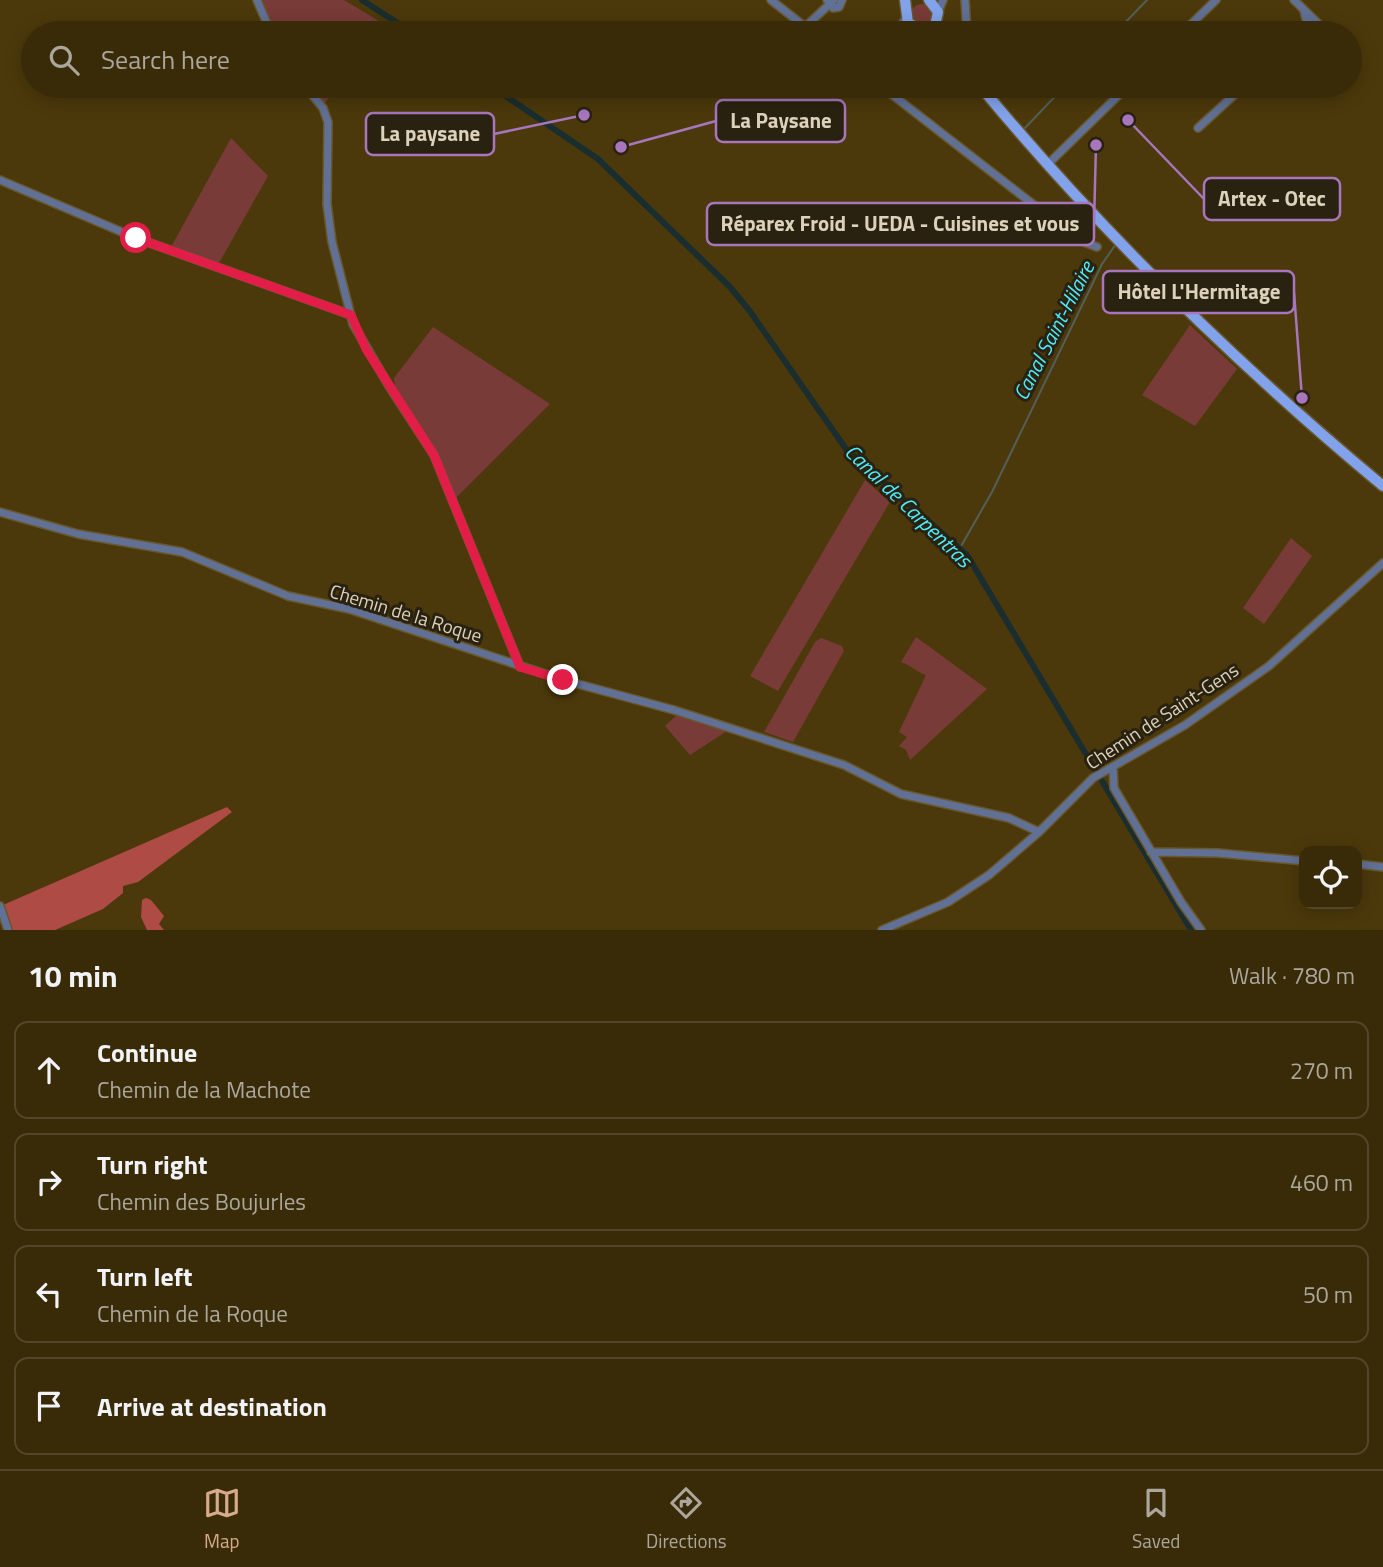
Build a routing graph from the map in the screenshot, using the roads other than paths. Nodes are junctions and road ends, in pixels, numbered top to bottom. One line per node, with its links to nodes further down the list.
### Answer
1 (257, 0): 12 (street)
2 (771, 0): 13 (street)
3 (842, 0): 9 (street)
4 (929, 0): 11 (main road)
5 (943, 0): 11 (street)
6 (965, 0): 17 (street)
7 (1216, 0): 18 (street)
8 (1294, 0): 10 (street)
9 (830, 2): 14 (street)
10 (1302, 8): 19 (street); 20 (street)
11 (937, 16): 15 (main road); 16 (main road)
12 (266, 21)
13 (797, 21)
14 (811, 21)
15 (931, 21)
16 (938, 21)
17 (966, 21)
18 (1194, 21)
19 (1306, 21)
20 (1316, 21)
21 (315, 98): 30 (street)
22 (896, 98): 29 (street)
23 (990, 98): 27 (main road)
24 (1116, 98): 27 (street)
25 (1231, 98): 26 (street)
26 (1198, 128)
27 (1048, 165): 31 (main road)
28 (0, 180): 30 (street)
29 (1097, 247)
30 (351, 315): 34 (street)
31 (1383, 486)
32 (0, 512): 34 (street, Chemin de la Roque)
33 (1383, 562): 35 (street, Chemin de Saint-Gens)
34 (520, 667): 36 (street, Chemin de la Roque)
35 (1112, 768): 36 (street, Chemin de Saint-Gens); 37 (street)
36 (1039, 832): 43 (street, Chemin de Saint-Gens)
37 (1152, 852): 38 (street); 44 (street)
38 (1299, 861)
39 (1362, 865): 40 (street)
40 (1383, 867)
41 (0, 906): 42 (street)
42 (8, 930)
43 (882, 930)
44 (1201, 930)

